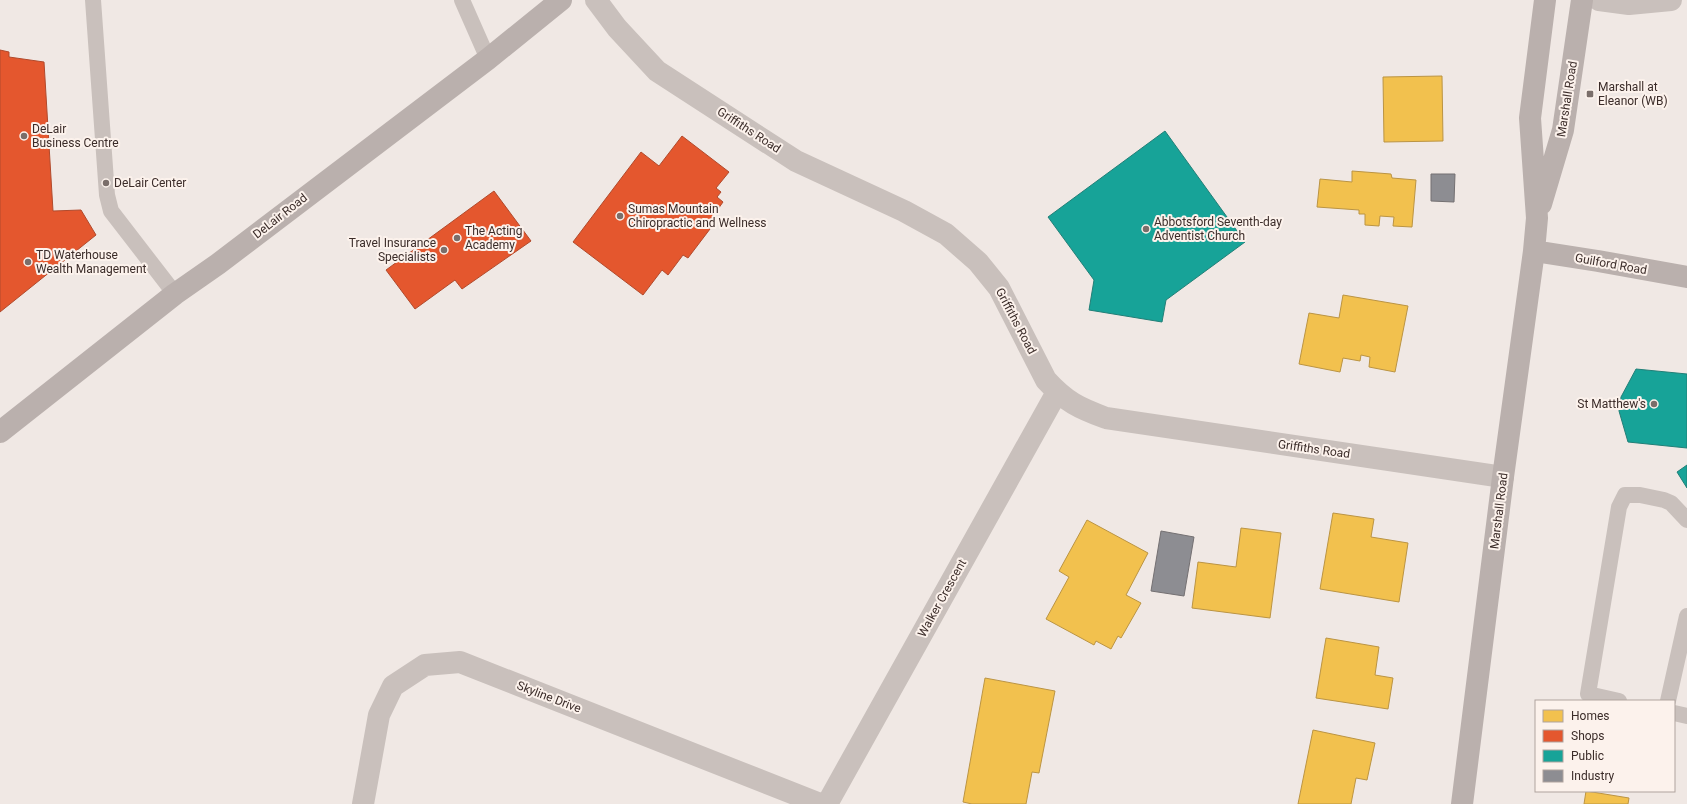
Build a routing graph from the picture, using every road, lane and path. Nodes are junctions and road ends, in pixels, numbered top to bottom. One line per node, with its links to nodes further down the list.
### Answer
1 (94, 0): 13 (lane)
2 (462, 0): 9 (lane)
3 (561, 0): 9 (main road, DeLair Road)
4 (596, 0): 14 (street, Griffiths Road)
5 (1545, 0): 10 (main road, Marshall Road)
6 (1582, 0): 10 (main road, Marshall Road)
7 (1599, 0): 8 (street)
8 (1671, 0)
9 (488, 59): 13 (main road, DeLair Road)
10 (1537, 218): 11 (main road, Marshall Road)
11 (1534, 251): 12 (main road, Guilford Road); 16 (main road, Marshall Road)
12 (1687, 277)
13 (175, 294): 15 (main road, DeLair Road)
14 (1057, 392): 16 (street, Griffiths Road); 25 (street, Walker Crescent)
15 (0, 432)
16 (1503, 477): 26 (main road, Marshall Road)
17 (1687, 520): 19 (lane)
18 (1687, 616): 20 (lane)
19 (1614, 700)
20 (1668, 700)
21 (1675, 713): 22 (lane)
22 (1687, 716)
23 (363, 804): 24 (street, Skyline Drive)
24 (820, 804)
25 (827, 804)
26 (1462, 804)

